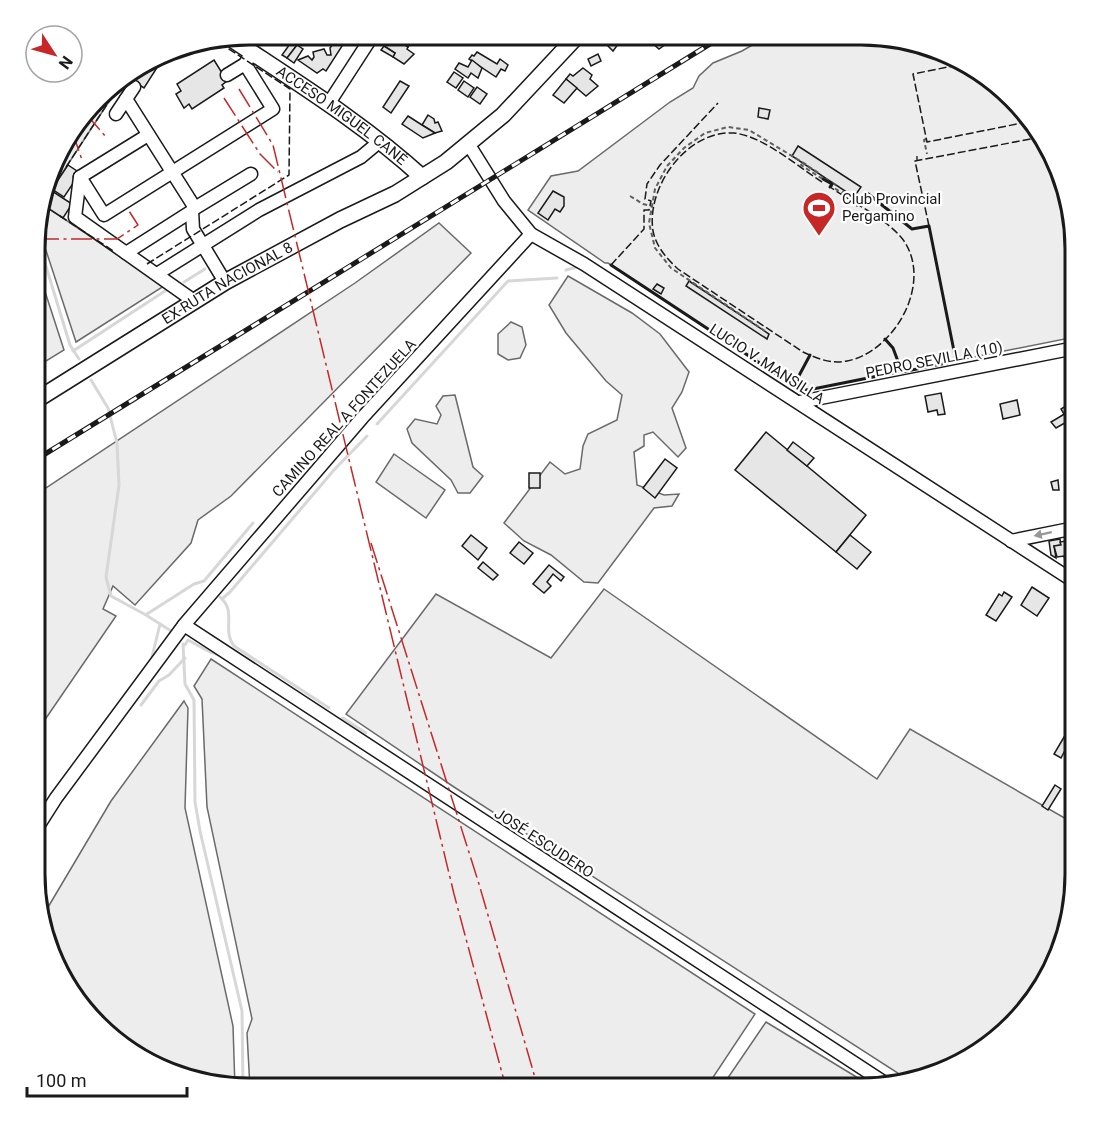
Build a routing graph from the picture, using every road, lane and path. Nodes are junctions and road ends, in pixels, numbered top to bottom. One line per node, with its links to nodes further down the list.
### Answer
1 (237, 45): 4 (main road, ACCESO MIGUEL CANÉ)
2 (366, 45): 8 (street)
3 (569, 45): 13 (main road, EX-RUTA NACIONAL 8)
4 (249, 58): 5 (street); 8 (main road, ACCESO MIGUEL CANÉ); 18 (street)
5 (227, 75)
6 (134, 87): 7 (street)
7 (126, 99): 9 (street); 10 (street)
8 (328, 103): 12 (main road, ACCESO MIGUEL CANÉ)
9 (116, 114)
10 (148, 135): 18 (street); 22 (street)
11 (926, 139): 14 (path)
12 (379, 142): 23 (main road, ACCESO MIGUEL CANÉ); 29 (street)
13 (469, 145): 23 (main road, EX-RUTA NACIONAL 8); 28 (street, LUCIO V. MANSILLA)
14 (927, 154)
15 (916, 156): 16 (path)
16 (917, 160)
17 (802, 164): 19 (path); 19 (path); 26 (path)
18 (172, 172): 22 (street); 27 (street)
19 (813, 172): 21 (path); 24 (path)
20 (251, 174): 27 (street)
21 (820, 174)
22 (81, 177): 30 (street)
23 (422, 177): 32 (main road, EX-RUTA NACIONAL 8)
24 (833, 184): 24 (path)
25 (630, 196): 26 (path)
26 (651, 206): 34 (path)
27 (193, 210): 29 (street); 30 (street)
28 (531, 234): 37 (street, LUCIO V. MANSILLA); 41 (street, CAMINO REAL A FONTEZUELA)
29 (202, 245): 31 (street); 32 (street)
30 (126, 253): 31 (street)
31 (157, 274): 33 (street)
32 (225, 282): 33 (main road, EX-RUTA NACIONAL 8)
33 (194, 301): 36 (main road, EX-RUTA NACIONAL 8)
34 (765, 331)
35 (1065, 350): 37 (street, PEDRO SEVILLA (10))
36 (45, 395)
37 (800, 402): 39 (street, LUCIO V. MANSILLA)
38 (1065, 530): 39 (street, one-way to 39)
39 (1011, 541): 40 (street, LUCIO V. MANSILLA)
40 (1065, 576)
41 (184, 625): 42 (street, CAMINO REAL A FONTEZUELA); 43 (street, JOSÉ ESCUDERO)
42 (45, 815)
43 (877, 1078)

